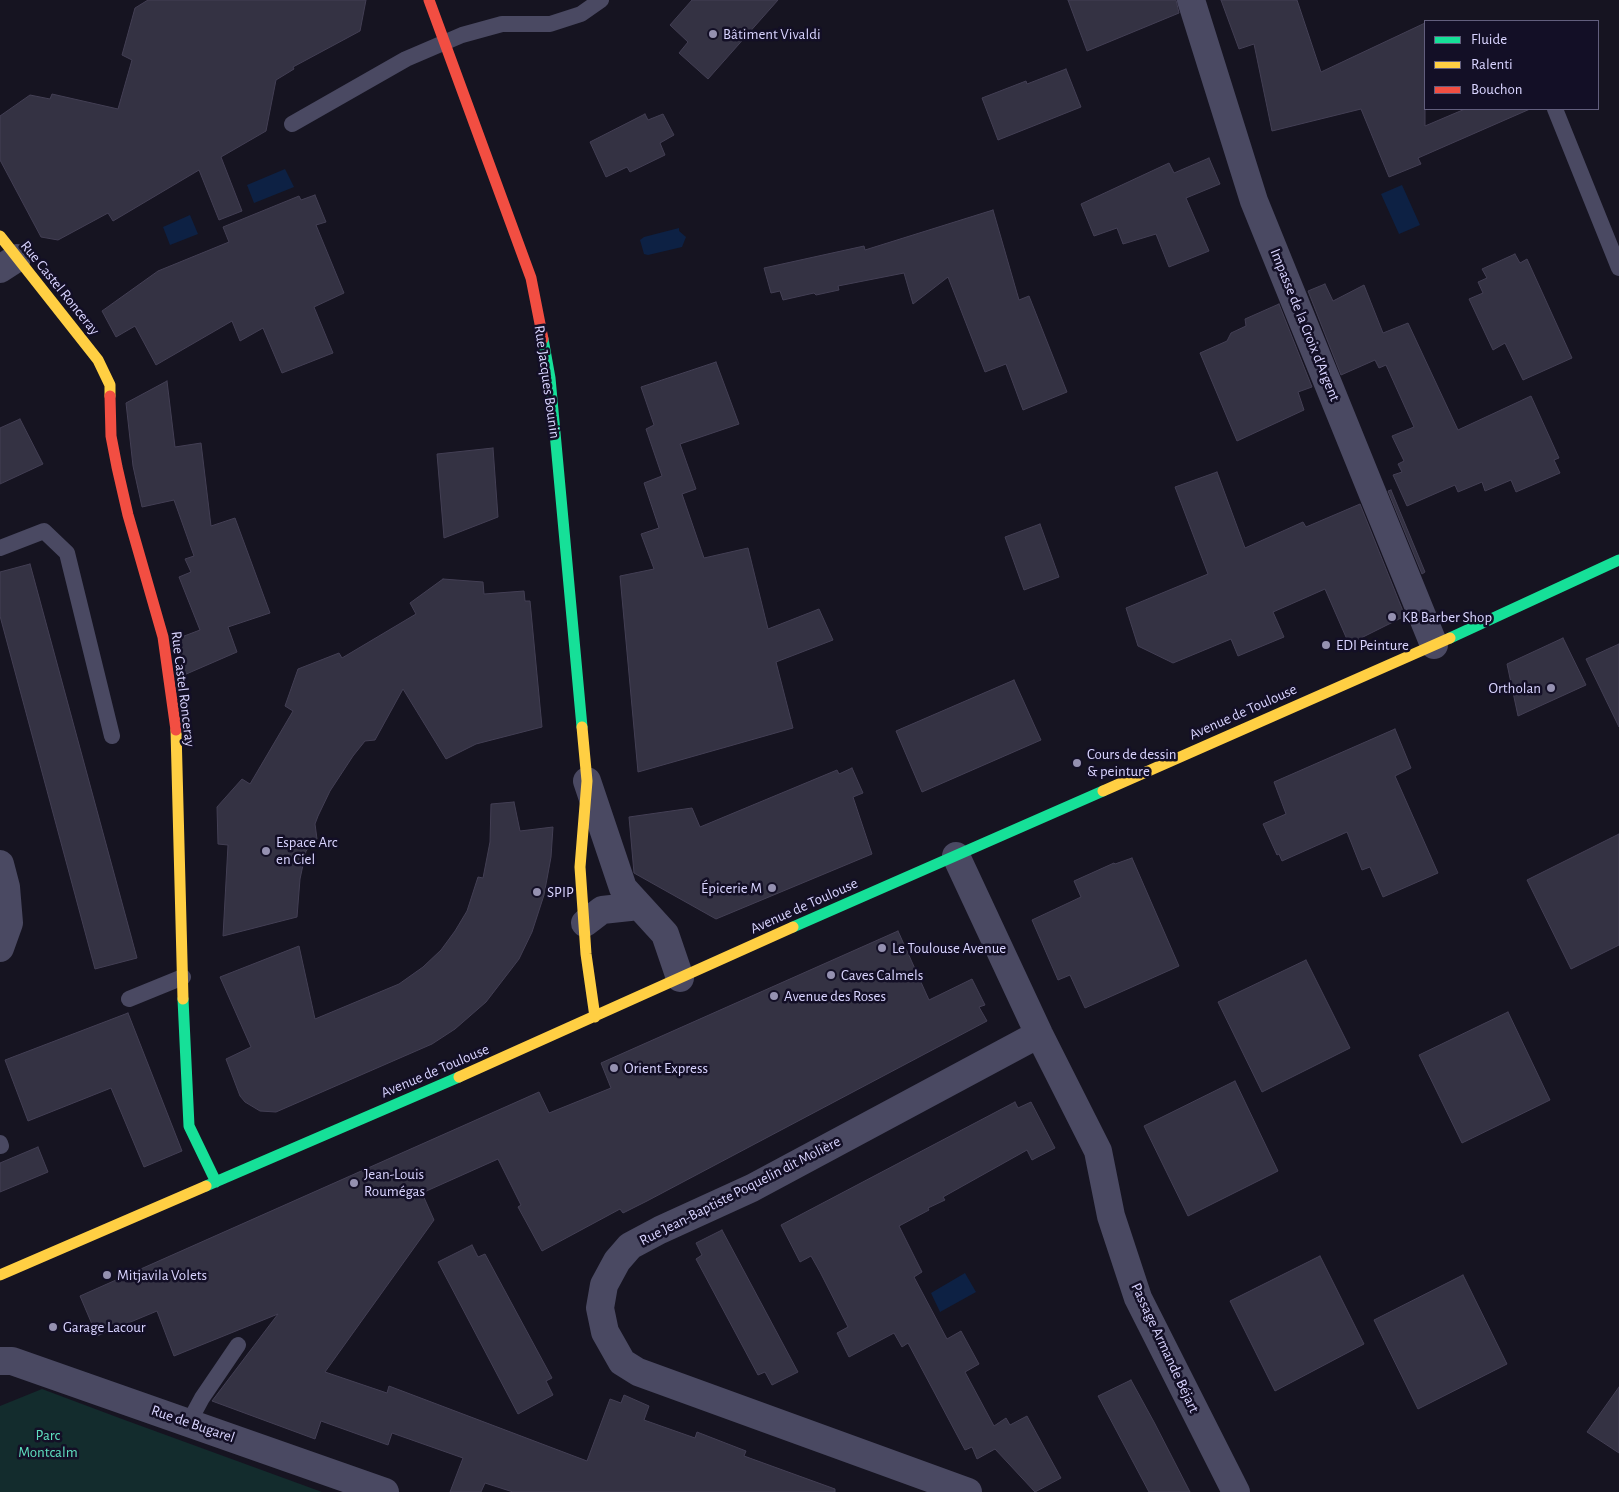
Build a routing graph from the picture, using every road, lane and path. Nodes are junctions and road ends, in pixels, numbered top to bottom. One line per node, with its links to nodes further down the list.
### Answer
1 (429, 0): 4 (street, Rue Jacques Bounin)
2 (602, 0): 4 (lane)
3 (1192, 0): 12 (street, Impasse de la Croix d'Argent)
4 (444, 42): 6 (lane); 14 (street, Rue Jacques Bounin)
5 (1555, 110): 9 (lane)
6 (292, 124)
7 (0, 236): 8 (street, Rue Castel Ronceray)
8 (9, 264): 20 (street, Rue Castel Ronceray)
9 (1619, 268)
10 (0, 548): 13 (lane)
11 (1619, 560): 12 (street, Avenue de Toulouse)
12 (1434, 644): 15 (street, Avenue de Toulouse)
13 (112, 736)
14 (587, 781): 17 (street, Rue Jacques Bounin); 18 (street, Rue Jacques Bounin)
15 (956, 856): 21 (street, Avenue de Toulouse); 24 (street)
16 (0, 864): 19 (street)
17 (639, 906): 18 (street); 21 (street, Rue Jacques Bounin)
18 (585, 923): 23 (street, Rue Jacques Bounin)
19 (0, 948)
20 (183, 977): 22 (lane); 25 (street, Rue Castel Ronceray)
21 (680, 978): 23 (street, Avenue de Toulouse)
22 (129, 999)
23 (595, 1017): 25 (street, Avenue de Toulouse)
24 (1039, 1034): 31 (street, Rue Jean-Baptiste Poquelin dit Molière); 32 (street, Passage Armande Béjart)
25 (216, 1182): 26 (street, Avenue de Toulouse)
26 (0, 1275)
27 (238, 1345): 29 (lane)
28 (0, 1361): 29 (street, Rue de Bugarel)
29 (189, 1422): 30 (street, Rue de Bugarel)
30 (385, 1492)
31 (968, 1492)
32 (1236, 1492)

